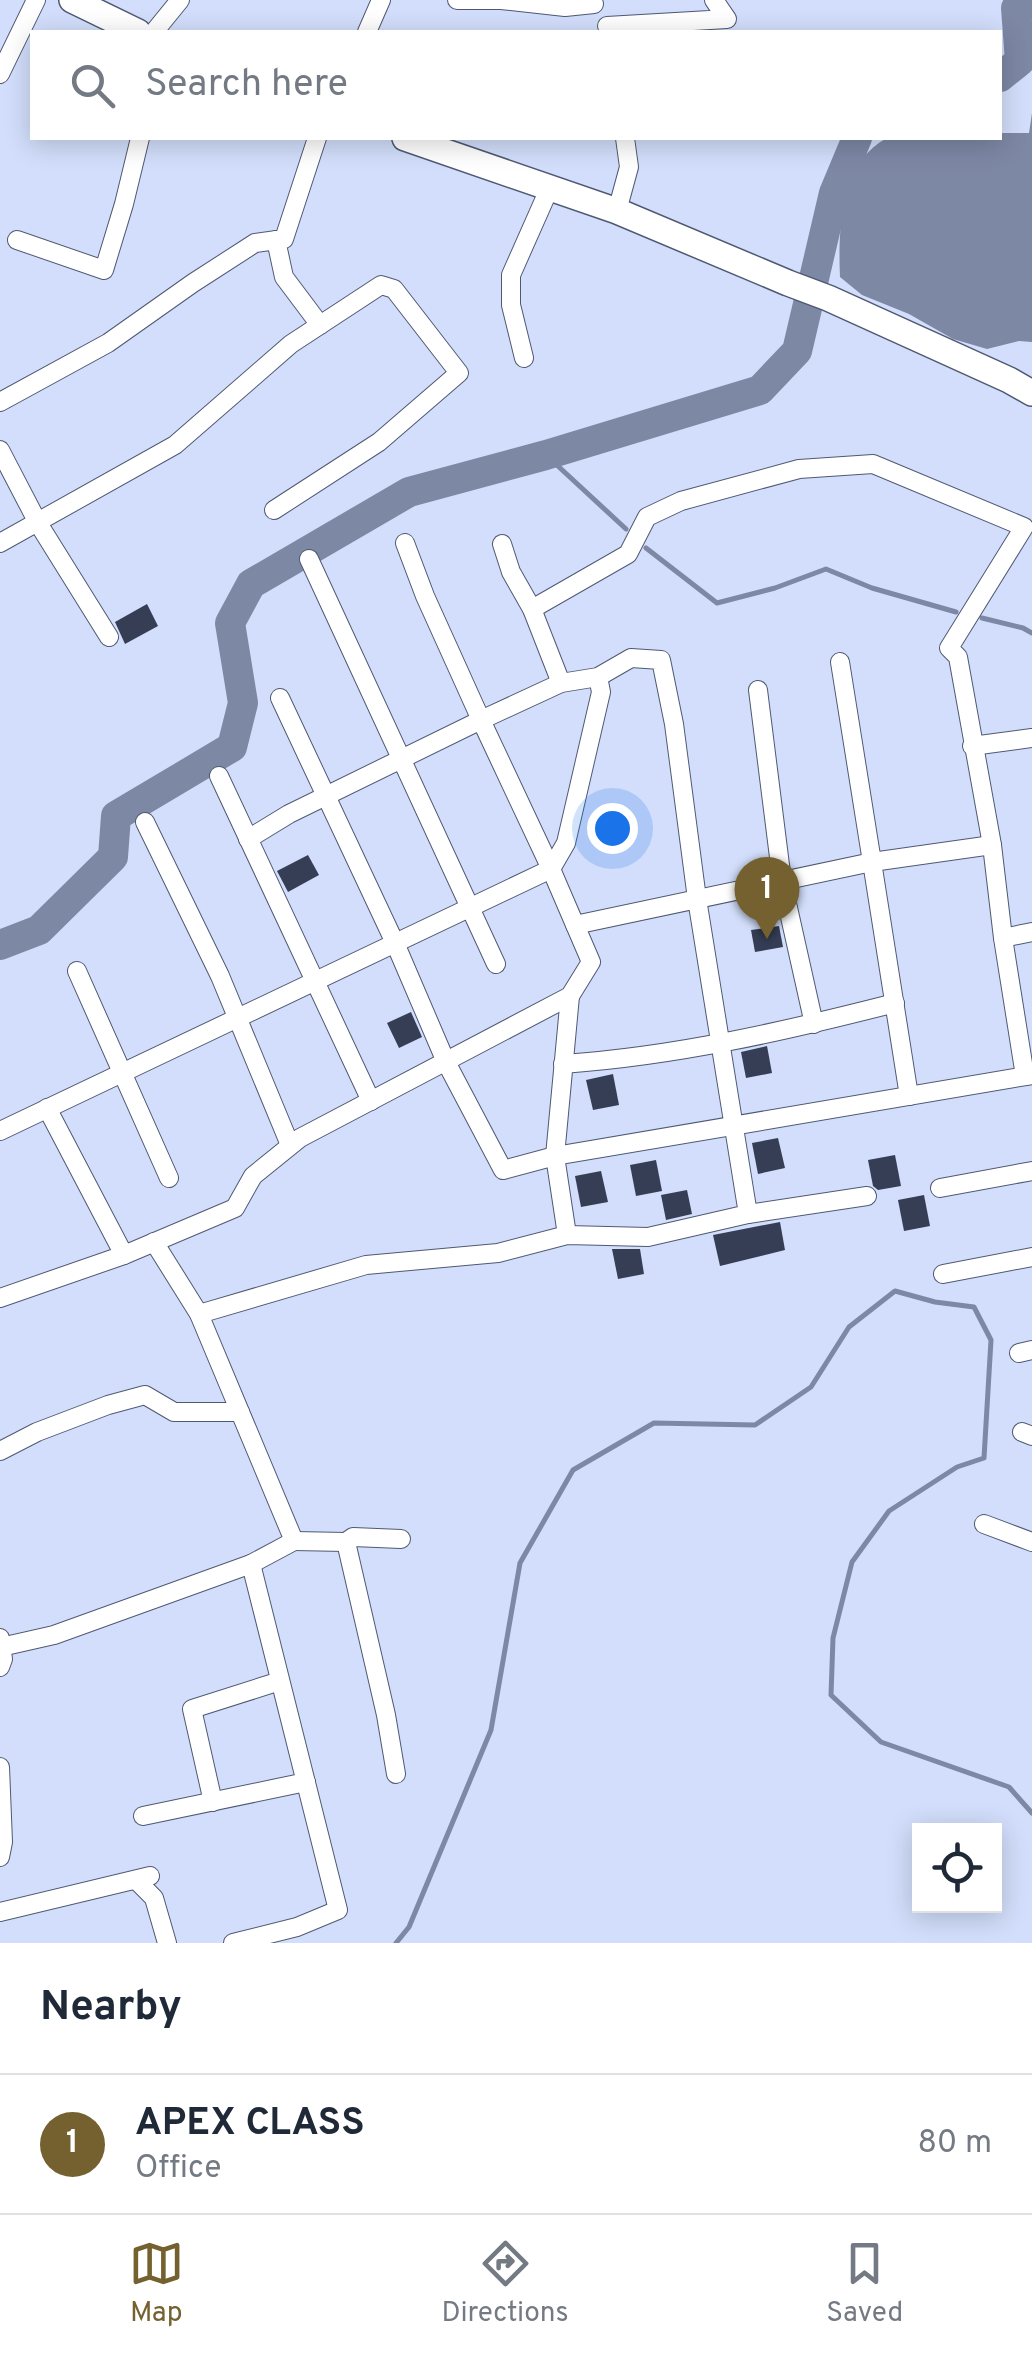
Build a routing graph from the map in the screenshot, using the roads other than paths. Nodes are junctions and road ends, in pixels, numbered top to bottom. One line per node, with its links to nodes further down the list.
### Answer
1 (36, 0): 12 (street)
2 (72, 0): 9 (street)
3 (180, 0): 10 (street)
4 (381, 0): 11 (street)
5 (458, 0): 7 (street)
6 (714, 0): 8 (street)
7 (593, 2): 8 (street)
8 (608, 29)
9 (134, 30)
10 (156, 30)
11 (368, 30)
12 (0, 74)
13 (140, 140): 19 (street)
14 (317, 140): 20 (street)
15 (411, 140): 17 (street)
16 (625, 140): 18 (street)
17 (550, 188): 18 (street); 22 (street)
18 (618, 211): 23 (street)
19 (18, 240)
20 (276, 240): 21 (street); 24 (street)
21 (320, 325): 26 (street); 27 (street)
22 (524, 358)
23 (1024, 387)
24 (0, 402)
25 (0, 450): 27 (street)
26 (274, 510)
27 (38, 523): 29 (street); 34 (street)
28 (1028, 529): 33 (street); 42 (street)
29 (0, 543)
30 (405, 543): 40 (street)
31 (502, 544): 33 (street)
32 (308, 559): 43 (street)
33 (532, 610): 37 (street)
34 (109, 637)
35 (840, 662): 49 (street)
36 (598, 677): 37 (street); 50 (street); 52 (street)
37 (561, 683): 40 (street)
38 (758, 690): 51 (street)
39 (280, 698): 45 (street)
40 (481, 720): 43 (street); 50 (street)
41 (1032, 738): 42 (street)
42 (972, 746): 48 (street)
43 (402, 758): 45 (street); 53 (street)
44 (219, 776): 47 (street)
45 (325, 796): 47 (street); 57 (street)
46 (145, 822): 63 (street)
47 (248, 839): 60 (street)
48 (992, 845): 49 (street); 56 (street)
49 (872, 862): 51 (street); 62 (street)
50 (551, 869): 53 (street); 54 (street)
51 (782, 882): 52 (street); 64 (street)
52 (697, 900): 54 (street); 65 (street)
53 (471, 907): 57 (street); 58 (street)
54 (576, 925): 61 (street)
55 (1032, 932): 56 (street)
56 (1003, 938): 69 (street)
57 (395, 943): 60 (street); 66 (street)
58 (496, 964)
59 (78, 971): 68 (street)
60 (314, 982): 63 (street); 71 (street)
61 (570, 996): 66 (street); 67 (street)
62 (894, 1003): 64 (street); 70 (street)
63 (237, 1018): 68 (street); 75 (street)
64 (814, 1024): 65 (street)
65 (721, 1042): 67 (street); 73 (street)
66 (446, 1062): 71 (street); 76 (street)
67 (564, 1064): 76 (street)
68 (122, 1073): 72 (street); 78 (street)
69 (1028, 1076): 70 (street)
70 (910, 1096): 73 (street)
71 (370, 1101): 75 (street)
72 (47, 1108): 74 (street); 84 (street)
73 (735, 1125): 76 (street); 81 (street)
74 (0, 1131)
75 (290, 1146): 83 (street)
76 (555, 1156): 82 (street)
77 (1032, 1171): 79 (street)
78 (168, 1178)
79 (940, 1188)
80 (868, 1196): 81 (street)
81 (748, 1214): 82 (street)
82 (567, 1236): 88 (street)
83 (154, 1242): 84 (street); 88 (street)
84 (124, 1255): 87 (street)
85 (1032, 1257): 86 (street)
86 (942, 1274)
87 (0, 1298)
88 (199, 1314): 89 (street)
89 (240, 1412): 90 (street); 93 (street)
90 (0, 1451)
91 (984, 1524): 95 (street)
92 (401, 1539): 94 (street)
93 (294, 1541): 94 (street); 96 (street)
94 (346, 1542): 101 (street)
95 (1032, 1542)
96 (251, 1564): 97 (street); 99 (street)
97 (1, 1642): 98 (street)
98 (0, 1667)
99 (280, 1682): 102 (street); 103 (street)
100 (0, 1766): 105 (street)
101 (396, 1774)
102 (306, 1782): 103 (street); 108 (street)
103 (213, 1802): 104 (street)
104 (143, 1816)
105 (0, 1857)
106 (0, 1912): 107 (street)
107 (166, 1943)
108 (233, 1943)

